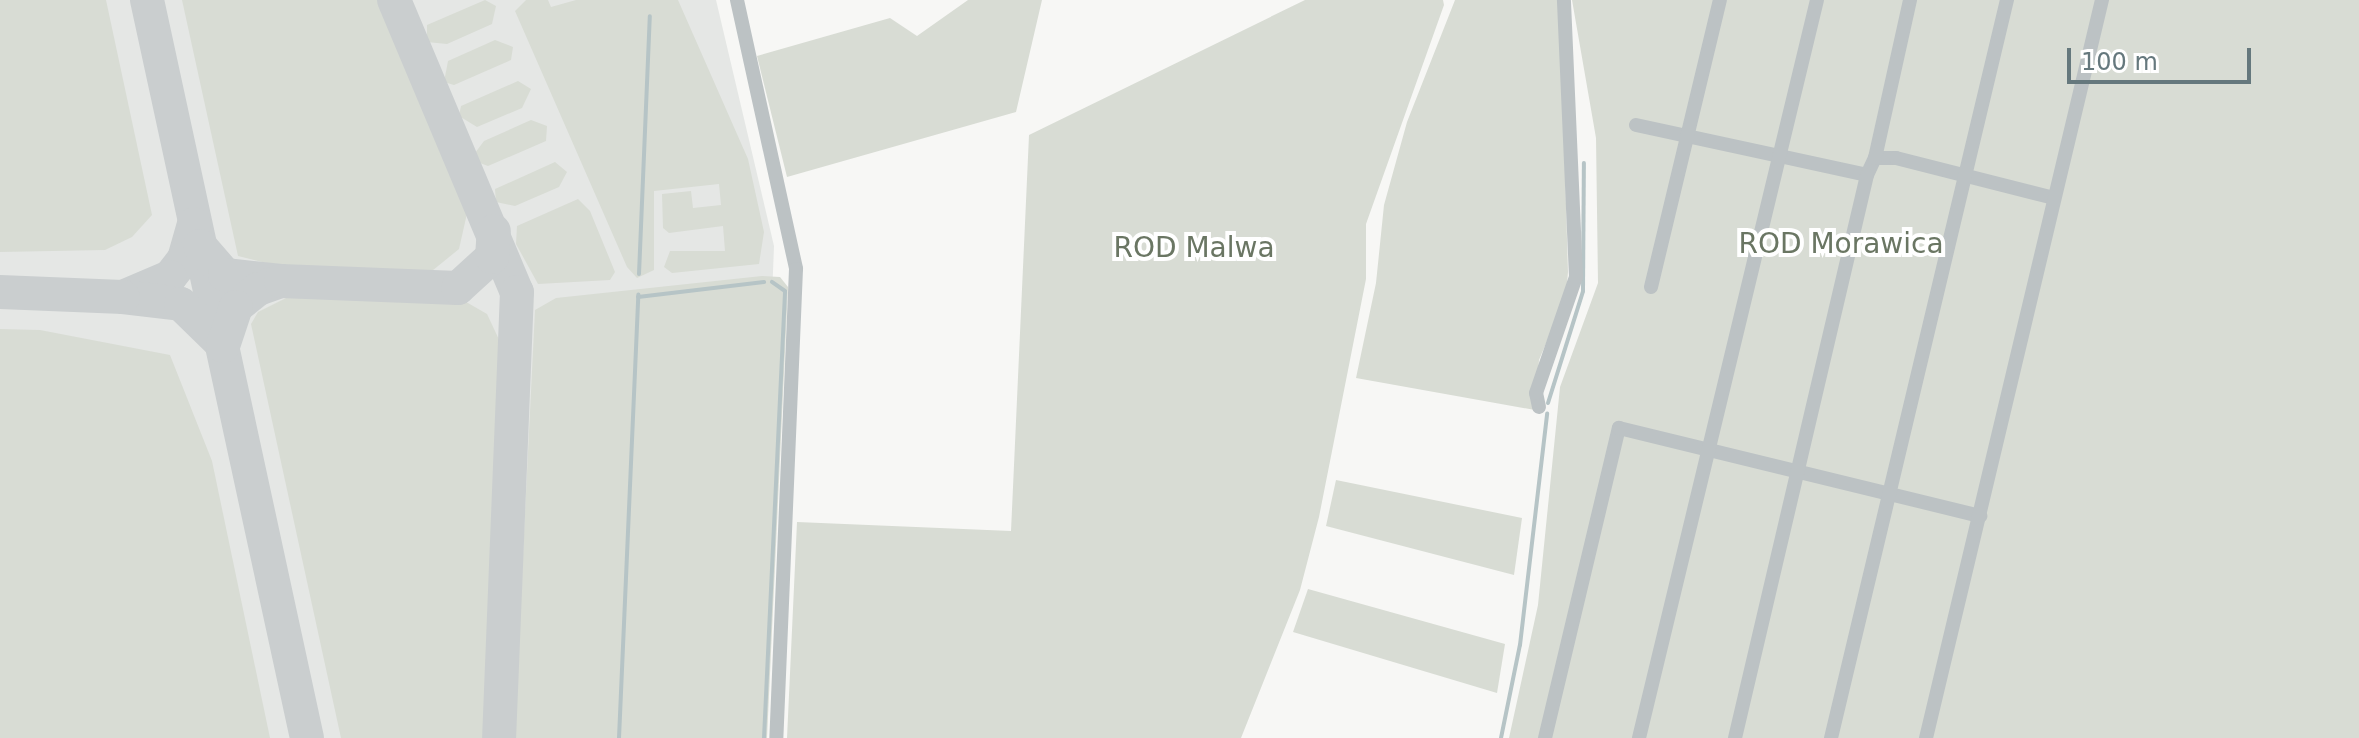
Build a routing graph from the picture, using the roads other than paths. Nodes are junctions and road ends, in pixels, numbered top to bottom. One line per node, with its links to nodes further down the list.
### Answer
1 (737, 0): 21 (street)
2 (1564, 0): 16 (street)
3 (1720, 0): 9 (street)
4 (1817, 0): 10 (street)
5 (1910, 0): 11 (street)
6 (2007, 0): 13 (street)
7 (2102, 0): 14 (street)
8 (1636, 125): 9 (street)
9 (1688, 133): 10 (street); 15 (street)
10 (1778, 154): 12 (street); 17 (street)
11 (1875, 158): 12 (street); 13 (street)
12 (1867, 175): 18 (street)
13 (1966, 175): 14 (street); 19 (street)
14 (2054, 198): 20 (street)
15 (1651, 287)
16 (1539, 407)
17 (1707, 450): 18 (street); 22 (street); 23 (street)
18 (1797, 472): 19 (street); 24 (street)
19 (1891, 493): 20 (street); 25 (street)
20 (1980, 516): 26 (street)
21 (776, 738)
22 (1545, 738)
23 (1639, 738)
24 (1735, 738)
25 (1831, 738)
26 (1926, 738)

